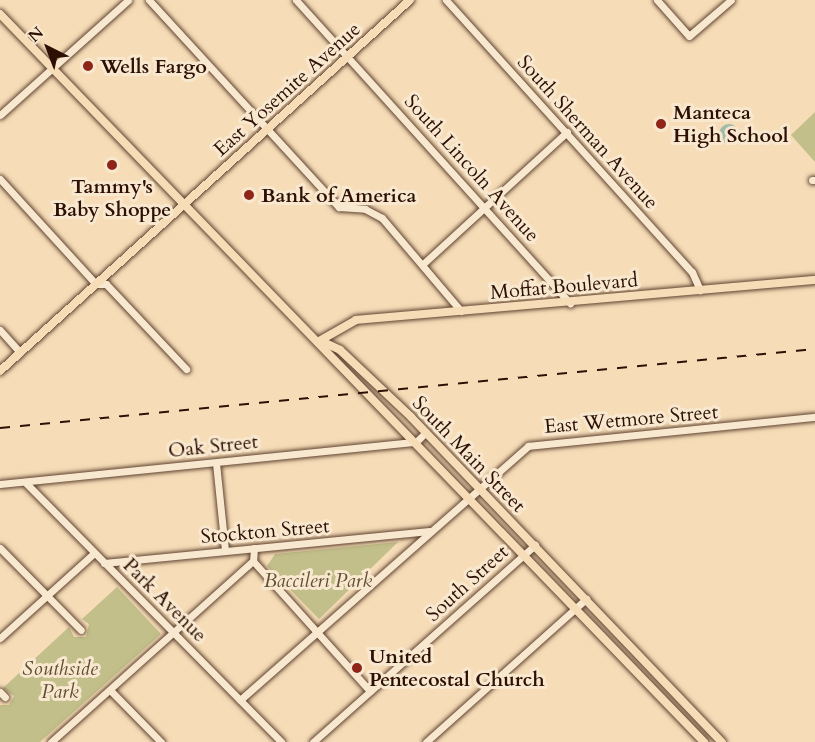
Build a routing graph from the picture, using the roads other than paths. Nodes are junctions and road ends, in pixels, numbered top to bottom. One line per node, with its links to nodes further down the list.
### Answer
1 (128, 0): 10 (street)
2 (149, 0): 12 (street)
3 (296, 0): 9 (street, South Lincoln Avenue)
4 (410, 0): 9 (main road, East Yosemite Avenue)
5 (446, 0): 13 (street, South Sherman Avenue)
6 (657, 0): 7 (street)
7 (730, 0)
8 (0, 14): 10 (main road, South Main Street)
9 (347, 57): 12 (main road, East Yosemite Avenue); 16 (street, South Lincoln Avenue)
10 (52, 67): 11 (street); 15 (main road, South Main Street)
11 (0, 115)
12 (267, 129): 15 (main road, East Yosemite Avenue); 17 (street)
13 (567, 132): 16 (street); 20 (street, South Sherman Avenue)
14 (0, 179): 19 (street)
15 (187, 203): 19 (main road, East Yosemite Avenue); 24 (main road, South Main Street)
16 (486, 206): 17 (street); 21 (street, South Lincoln Avenue)
17 (424, 263): 22 (street)
18 (815, 280): 20 (main road, Moffat Boulevard)
19 (96, 284): 25 (main road, East Yosemite Avenue); 26 (street)
20 (700, 290): 21 (main road, Moffat Boulevard)
21 (570, 303): 22 (main road, Moffat Boulevard)
22 (460, 311): 24 (main road, Moffat Boulevard)
23 (0, 330): 25 (street)
24 (321, 340): 29 (main road, South Main Street); 30 (main road, South Main Street)
25 (20, 352): 27 (main road, East Yosemite Avenue)
26 (186, 369)
27 (0, 371)
28 (815, 417): 34 (street, East Wetmore Street)
29 (426, 432): 30 (street); 34 (main road, South Main Street)
30 (416, 442): 31 (street, Oak Street); 35 (main road, South Main Street)
31 (216, 463): 32 (street, Oak Street); 40 (street)
32 (25, 482): 33 (street, Oak Street); 41 (street, Park Avenue)
33 (0, 484)
34 (479, 487): 35 (street, East Wetmore Street); 37 (main road, South Main Street)
35 (468, 497): 36 (street, East Wetmore Street); 42 (main road, South Main Street)
36 (429, 531): 39 (street, Stockton Street); 49 (street, East Wetmore Street)
37 (535, 545): 42 (street, South Street); 46 (main road, South Main Street)
38 (0, 548): 45 (street)
39 (254, 548): 40 (street, Stockton Street); 43 (street)
40 (225, 550): 44 (street, Stockton Street)
41 (94, 553): 44 (street, Park Avenue); 45 (street)
42 (525, 553): 47 (main road, South Main Street); 53 (street, South Street)
43 (253, 561): 49 (street); 50 (street)
44 (104, 563): 50 (street, Park Avenue)
45 (47, 595): 48 (street); 51 (street)
46 (586, 599): 47 (street); 55 (main road, South Main Street)
47 (578, 607): 56 (main road, South Main Street); 61 (street)
48 (81, 630)
49 (316, 632): 53 (street); 54 (street, East Wetmore Street)
50 (173, 633): 52 (street); 54 (street, Park Avenue)
51 (0, 638)
52 (110, 690): 57 (street); 58 (street)
53 (370, 691): 60 (street, South Street)
54 (240, 700): 59 (street, Park Avenue)
55 (712, 732): 56 (main road); 62 (main road, South Main Street)
56 (703, 741)
57 (51, 742)
58 (162, 742)
59 (281, 742)
60 (313, 742)
61 (426, 742)
62 (722, 742)

